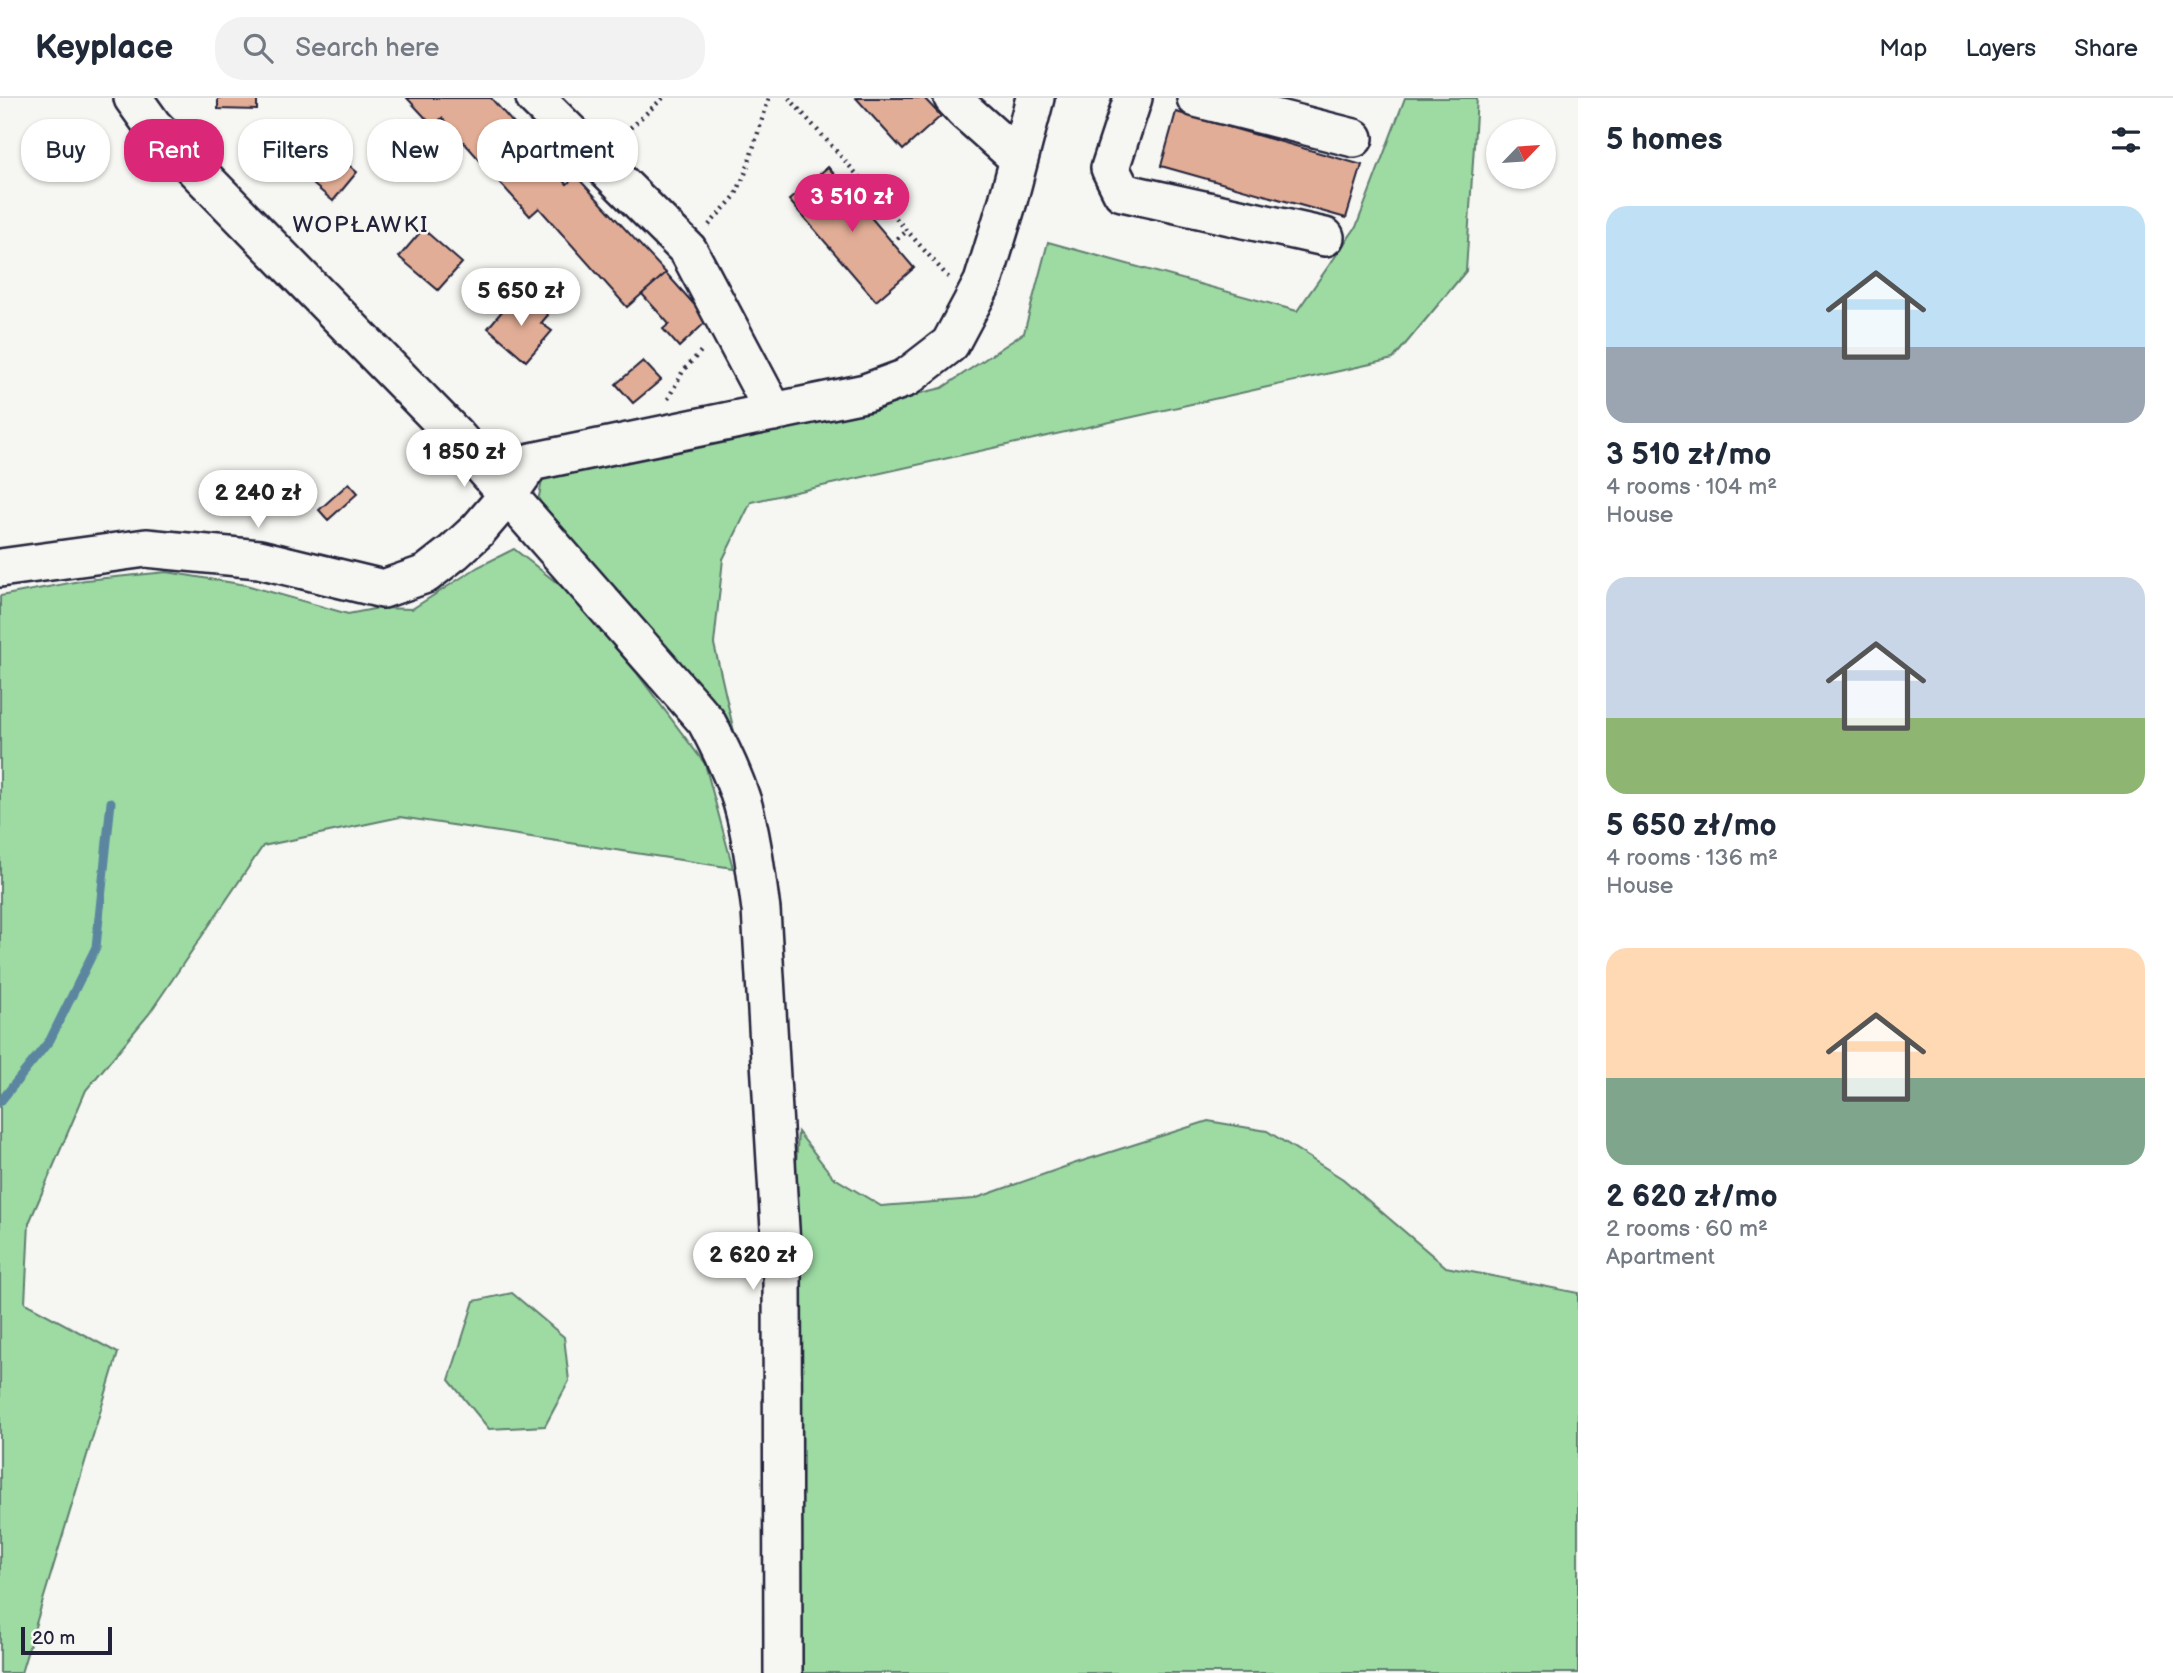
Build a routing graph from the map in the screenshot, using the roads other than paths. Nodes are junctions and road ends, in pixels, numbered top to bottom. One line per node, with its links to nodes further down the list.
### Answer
1 (133, 98): 11 (street)
2 (535, 98): 10 (street)
3 (953, 98): 8 (street)
4 (1035, 98): 8 (street)
5 (1133, 98): 9 (street)
6 (1196, 98): 7 (street)
7 (1354, 138)
8 (1019, 159): 10 (street)
9 (1325, 237)
10 (774, 412): 11 (street)
11 (508, 495): 12 (street); 13 (street)
12 (0, 568)
13 (783, 1673)

